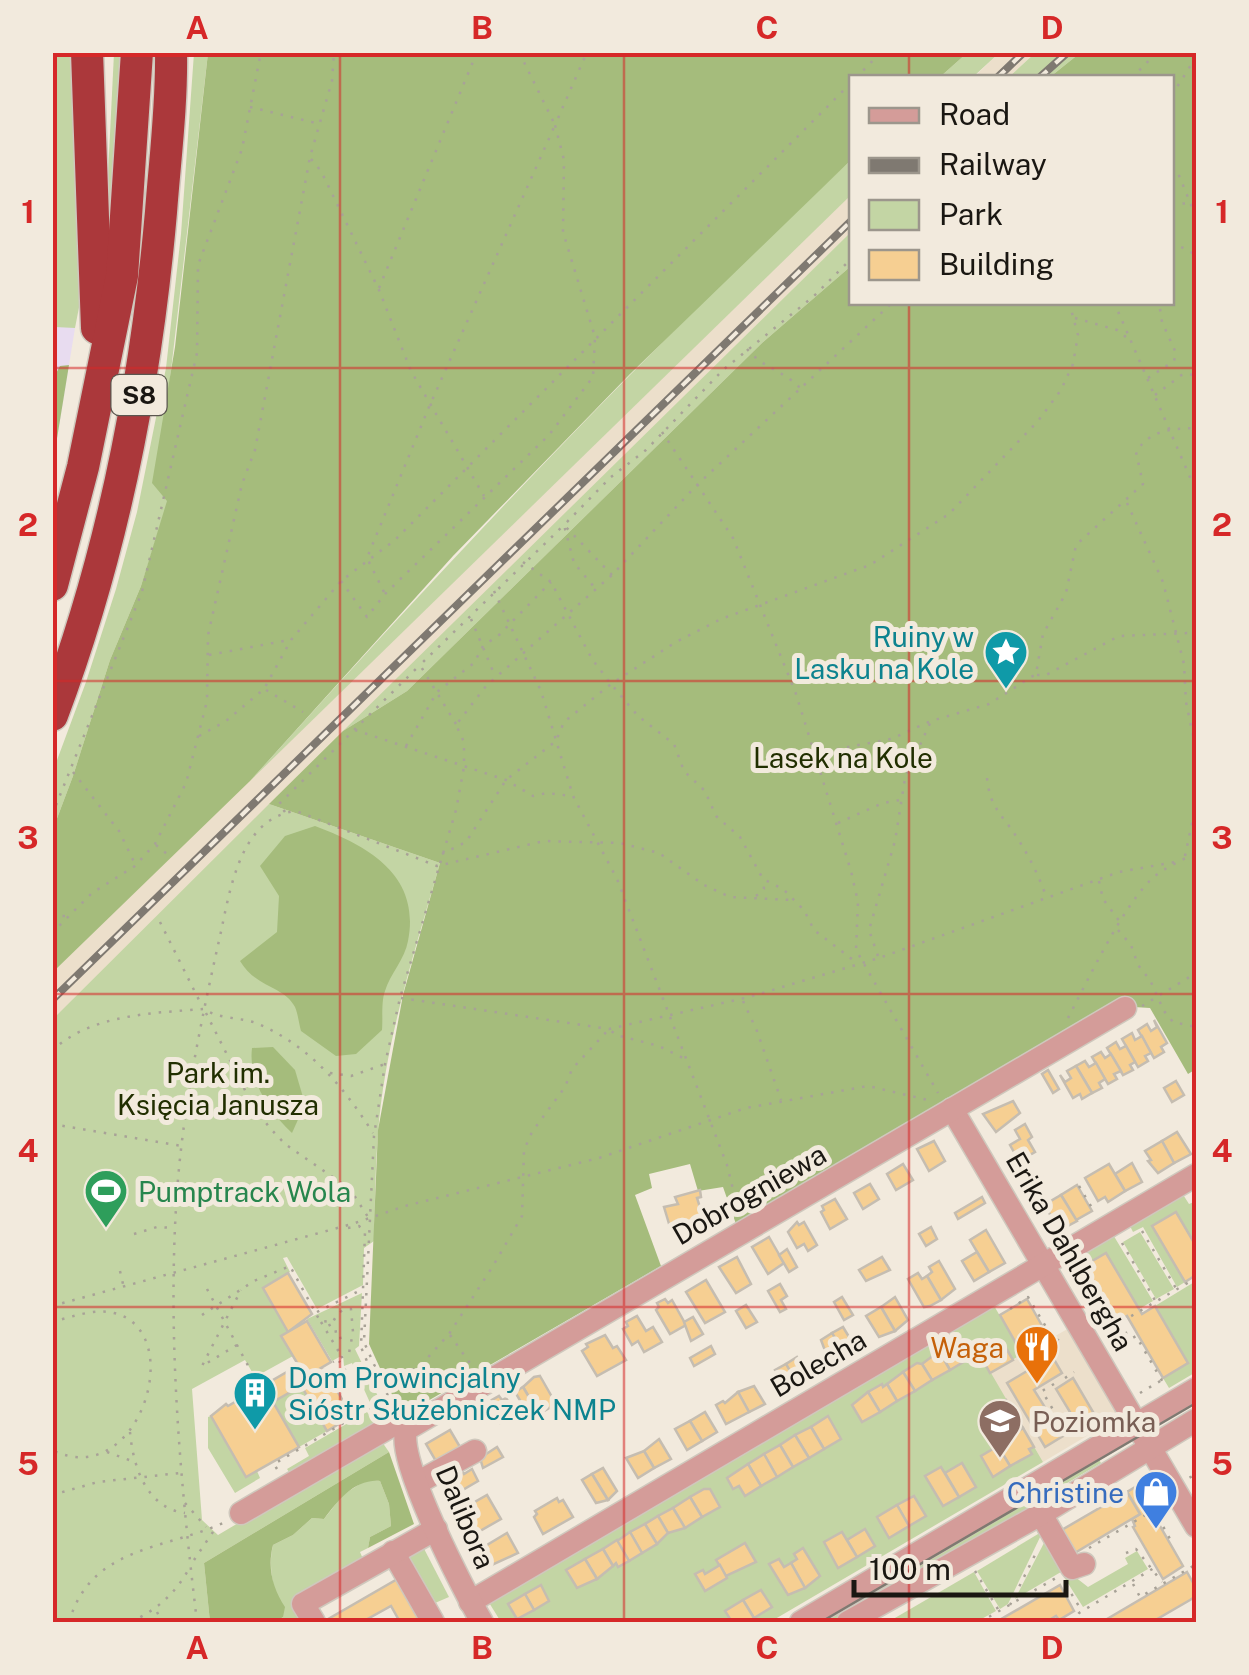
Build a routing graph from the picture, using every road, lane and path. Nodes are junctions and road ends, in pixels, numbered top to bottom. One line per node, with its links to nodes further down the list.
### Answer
1 (87, 52): 27 (highway)
2 (108, 52): 27 (highway)
3 (137, 52): 41 (highway, S8)
4 (261, 52): 17 (path)
5 (334, 52): 18 (path)
6 (478, 52): 28 (path)
7 (520, 52): 19 (path)
8 (587, 52): 19 (path)
9 (881, 52): 13 (path)
10 (1157, 52): 14 (path)
11 (172, 57): 78 (highway, S8)
12 (1196, 57): 16 (path)
13 (859, 75)
14 (1135, 75)
15 (849, 85): 34 (path)
16 (1174, 92)
17 (248, 106): 18 (path); 88 (path)
18 (320, 124): 20 (path)
19 (555, 125): 34 (path); 42 (path)
20 (310, 157): 28 (path); 70 (path)
21 (1174, 169): 22 (path)
22 (1194, 204): 23 (path)
23 (1196, 217)
24 (1174, 243): 25 (path)
25 (1196, 255)
26 (849, 261): 36 (path)
27 (97, 274): 41 (highway)
28 (378, 290): 42 (path)
29 (891, 305): 39 (path)
30 (1070, 305): 33 (path)
31 (1115, 305): 35 (path)
32 (1160, 305): 38 (path)
33 (1073, 317): 35 (path); 61 (path)
34 (595, 337): 46 (path); 49 (path)
35 (1132, 342): 38 (path)
36 (746, 348): 39 (path); 45 (path)
37 (1196, 375): 40 (path)
38 (1147, 379): 40 (path)
39 (802, 390): 47 (path)
40 (1154, 396): 44 (path)
41 (96, 404): 57 (highway, S8)
42 (429, 407): 46 (path); 52 (path)
43 (1196, 428): 44 (path)
44 (1167, 429): 48 (path); 50 (path)
45 (662, 432): 47 (path); 51 (path)
46 (468, 469): 49 (path); 52 (path)
47 (697, 486): 54 (path); 61 (path)
48 (1196, 491)
49 (484, 496): 60 (path)
50 (1126, 502): 66 (path); 72 (path)
51 (564, 525): 53 (path); 54 (path); 58 (path)
52 (368, 558): 55 (path); 60 (path)
53 (523, 562): 56 (path); 59 (path)
54 (612, 575): 58 (path)
55 (341, 581): 60 (path); 67 (path)
56 (551, 582): 62 (path); 64 (path)
57 (52, 585)
58 (596, 589): 62 (path)
59 (494, 591): 63 (path); 64 (path)
60 (385, 594)
61 (760, 603): 74 (path); 86 (path)
62 (570, 614): 69 (path); 74 (path)
63 (470, 616): 68 (path); 71 (path)
64 (508, 626): 68 (path); 69 (path)
65 (1196, 630): 66 (path)
66 (1174, 632): 72 (path); 85 (path)
67 (291, 640): 70 (path); 75 (path)
68 (483, 646): 73 (path); 76 (path)
69 (521, 655): 73 (path); 83 (path)
70 (208, 656): 82 (path)
71 (420, 665): 76 (path); 81 (path)
72 (1036, 674): 79 (path)
73 (496, 678): 80 (path)
74 (611, 684): 83 (path); 106 (path)
75 (264, 689): 77 (path); 82 (path)
76 (437, 692): 80 (path); 84 (path)
77 (303, 712)
78 (52, 716)
79 (931, 721): 86 (path); 93 (path)
80 (456, 725): 87 (path)
81 (354, 730): 84 (path); 94 (path)
82 (198, 737): 98 (path)
83 (556, 741): 91 (path); 92 (path)
84 (405, 748): 87 (path)
85 (1196, 750)
86 (814, 753): 96 (path)
87 (464, 766): 91 (path); 101 (path)
88 (71, 769): 95 (path); 104 (path)
89 (1196, 773): 102 (path)
90 (986, 778): 109 (path)
91 (506, 780): 92 (path); 101 (path)
92 (573, 796): 97 (path)
93 (900, 800): 96 (path); 117 (path)
94 (285, 812): 105 (path); 125 (path)
95 (52, 815)
96 (836, 823): 118 (path)
97 (600, 842): 105 (path); 108 (path); 126 (path)
98 (154, 844): 100 (path); 104 (path)
99 (1196, 853): 102 (path)
100 (167, 854)
101 (441, 854): 105 (path)
102 (1185, 859): 103 (path)
103 (1174, 862): 107 (path); 114 (path)
104 (135, 866): 112 (path)
105 (437, 866): 122 (path)
106 (762, 879): 108 (path); 110 (path)
107 (1099, 880): 109 (path); 114 (path)
108 (755, 898): 110 (path)
109 (1046, 898): 117 (path)
110 (792, 900): 119 (path)
111 (52, 916): 112 (path)
112 (69, 916): 116 (path)
113 (160, 922): 125 (path)
114 (1121, 922): 115 (path)
115 (1118, 929): 121 (path); 129 (path)
116 (52, 933)
117 (878, 958): 118 (path)
118 (864, 962): 119 (path); 135 (path)
119 (858, 964): 123 (path)
120 (1196, 973): 121 (path)
121 (1159, 996): 124 (path); 127 (path)
122 (400, 998): 128 (path); 132 (path)
123 (742, 999): 126 (path); 134 (path)
124 (1130, 1008): 129 (street, Dobrogniewa)
125 (204, 1009): 130 (path); 133 (path); 139 (path); 144 (path)
126 (667, 1016): 128 (path); 131 (path)
127 (1196, 1028)
128 (609, 1030): 131 (path); 141 (path)
129 (1058, 1048): 135 (street, Dobrogniewa)
130 (52, 1051)
131 (684, 1058): 136 (path)
132 (385, 1064): 133 (path); 138 (path)
133 (329, 1072): 138 (path)
134 (782, 1103): 135 (path); 136 (path)
135 (946, 1113): 151 (street, Dobrogniewa); 154 (street, Erika Dahlbergha)
136 (710, 1121): 141 (path); 151 (path)
137 (52, 1124): 139 (path)
138 (374, 1136): 144 (path)
139 (182, 1146): 149 (path)
140 (1196, 1174): 154 (street, Bolecha)
141 (526, 1175): 144 (path); 174 (path)
142 (1080, 1186): 146 (path)
143 (1051, 1218): 145 (path)
144 (370, 1219): 147 (path); 152 (path); 191 (path)
145 (1040, 1222)
146 (1100, 1222)
147 (352, 1224): 148 (path); 156 (path)
148 (359, 1226): 150 (path); 152 (path)
149 (176, 1228): 153 (path); 156 (path)
150 (348, 1228)
151 (748, 1229): 187 (street, Dobrogniewa)
152 (366, 1232): 159 (path)
153 (134, 1234)
154 (1044, 1264): 197 (street, Erika Dahlbergha); 240 (street, Bolecha)
155 (120, 1271): 158 (path)
156 (173, 1274): 158 (path); 208 (path)
157 (1196, 1278): 162 (path)
158 (124, 1287): 164 (path)
159 (364, 1288): 167 (path); 193 (path)
160 (207, 1289): 165 (path)
161 (242, 1289): 165 (path); 167 (path); 172 (path)
162 (1177, 1290): 163 (path); 163 (path)
163 (1156, 1302): 169 (path)
164 (52, 1306)
165 (215, 1306): 168 (path); 172 (path)
166 (1010, 1310): 178 (path)
167 (316, 1313): 170 (path)
168 (202, 1315)
169 (1123, 1320): 175 (path); 176 (path)
170 (320, 1321): 173 (path); 181 (path)
171 (52, 1322): 199 (path)
172 (224, 1323): 179 (path); 179 (path)
173 (329, 1323): 177 (path); 177 (path)
174 (448, 1334): 187 (path); 191 (path)
175 (1098, 1336)
176 (1130, 1339): 180 (path); 185 (path)
177 (349, 1341): 181 (path)
178 (1064, 1343)
179 (236, 1346): 183 (path)
180 (1108, 1352)
181 (337, 1360): 186 (path)
182 (1074, 1372): 184 (path)
183 (245, 1377)
184 (1065, 1378)
185 (1162, 1380): 190 (path); 192 (path)
186 (336, 1384)
187 (483, 1384): 196 (street, Dobrogniewa)
188 (1054, 1384): 198 (path)
189 (1196, 1389): 197 (street)
190 (1168, 1391)
191 (387, 1395): 193 (path); 196 (path)
192 (1134, 1396)
193 (382, 1399): 200 (path)
194 (369, 1408): 207 (path)
195 (1196, 1420): 201 (street)
196 (403, 1423): 200 (street, Dobrogniewa); 213 (street, Dalibora)
197 (1137, 1424): 201 (street, Erika Dahlbergha); 251 (street)
198 (1064, 1428)
199 (130, 1432): 204 (path); 205 (path)
200 (380, 1432): 219 (street, Dobrogniewa)
201 (1150, 1448): 222 (street); 223 (street, Erika Dahlbergha)
202 (52, 1450): 204 (path)
203 (474, 1451): 213 (street)
204 (106, 1452): 205 (path)
205 (134, 1462): 210 (path)
206 (1184, 1466): 211 (path)
207 (278, 1470)
208 (182, 1472): 210 (path); 216 (path)
209 (1196, 1476): 211 (path)
210 (141, 1477): 215 (path); 220 (path)
211 (1189, 1480): 214 (path)
212 (1138, 1482): 218 (path)
213 (417, 1484): 226 (street, Dalibora)
214 (1196, 1487)
215 (52, 1496)
216 (185, 1503): 220 (path); 225 (path)
217 (1162, 1506): 218 (path)
218 (1154, 1510): 224 (path); 231 (path)
219 (242, 1512)
220 (186, 1513): 227 (path)
221 (1171, 1522): 224 (path)
222 (1042, 1526): 231 (street); 241 (path); 252 (street)
223 (1196, 1526)
224 (1163, 1527): 228 (path)
225 (207, 1528): 227 (path); 232 (path)
226 (436, 1530): 229 (street); 240 (street, Dalibora)
227 (188, 1533): 232 (path); 246 (path)
228 (1170, 1539)
229 (393, 1552): 245 (street); 250 (street)
230 (1126, 1553): 234 (path)
231 (1086, 1556)
232 (192, 1563): 242 (path); 249 (path)
233 (1195, 1565): 239 (path)
234 (1154, 1568): 238 (path); 239 (path)
235 (974, 1570): 243 (path)
236 (1060, 1576): 244 (path)
237 (1055, 1578): 241 (path)
238 (1131, 1582): 239 (path); 244 (path)
239 (1163, 1583)
240 (472, 1605): 245 (street, Bolecha)
241 (1010, 1605): 243 (path)
242 (156, 1610): 247 (path); 248 (path)
243 (999, 1611): 253 (path)
244 (1082, 1611): 254 (path)
245 (431, 1618)
246 (69, 1622)
247 (131, 1622)
248 (162, 1622)
249 (197, 1622)
250 (314, 1622)
251 (801, 1622)
252 (848, 1622)
253 (983, 1622)
254 (1072, 1622)

